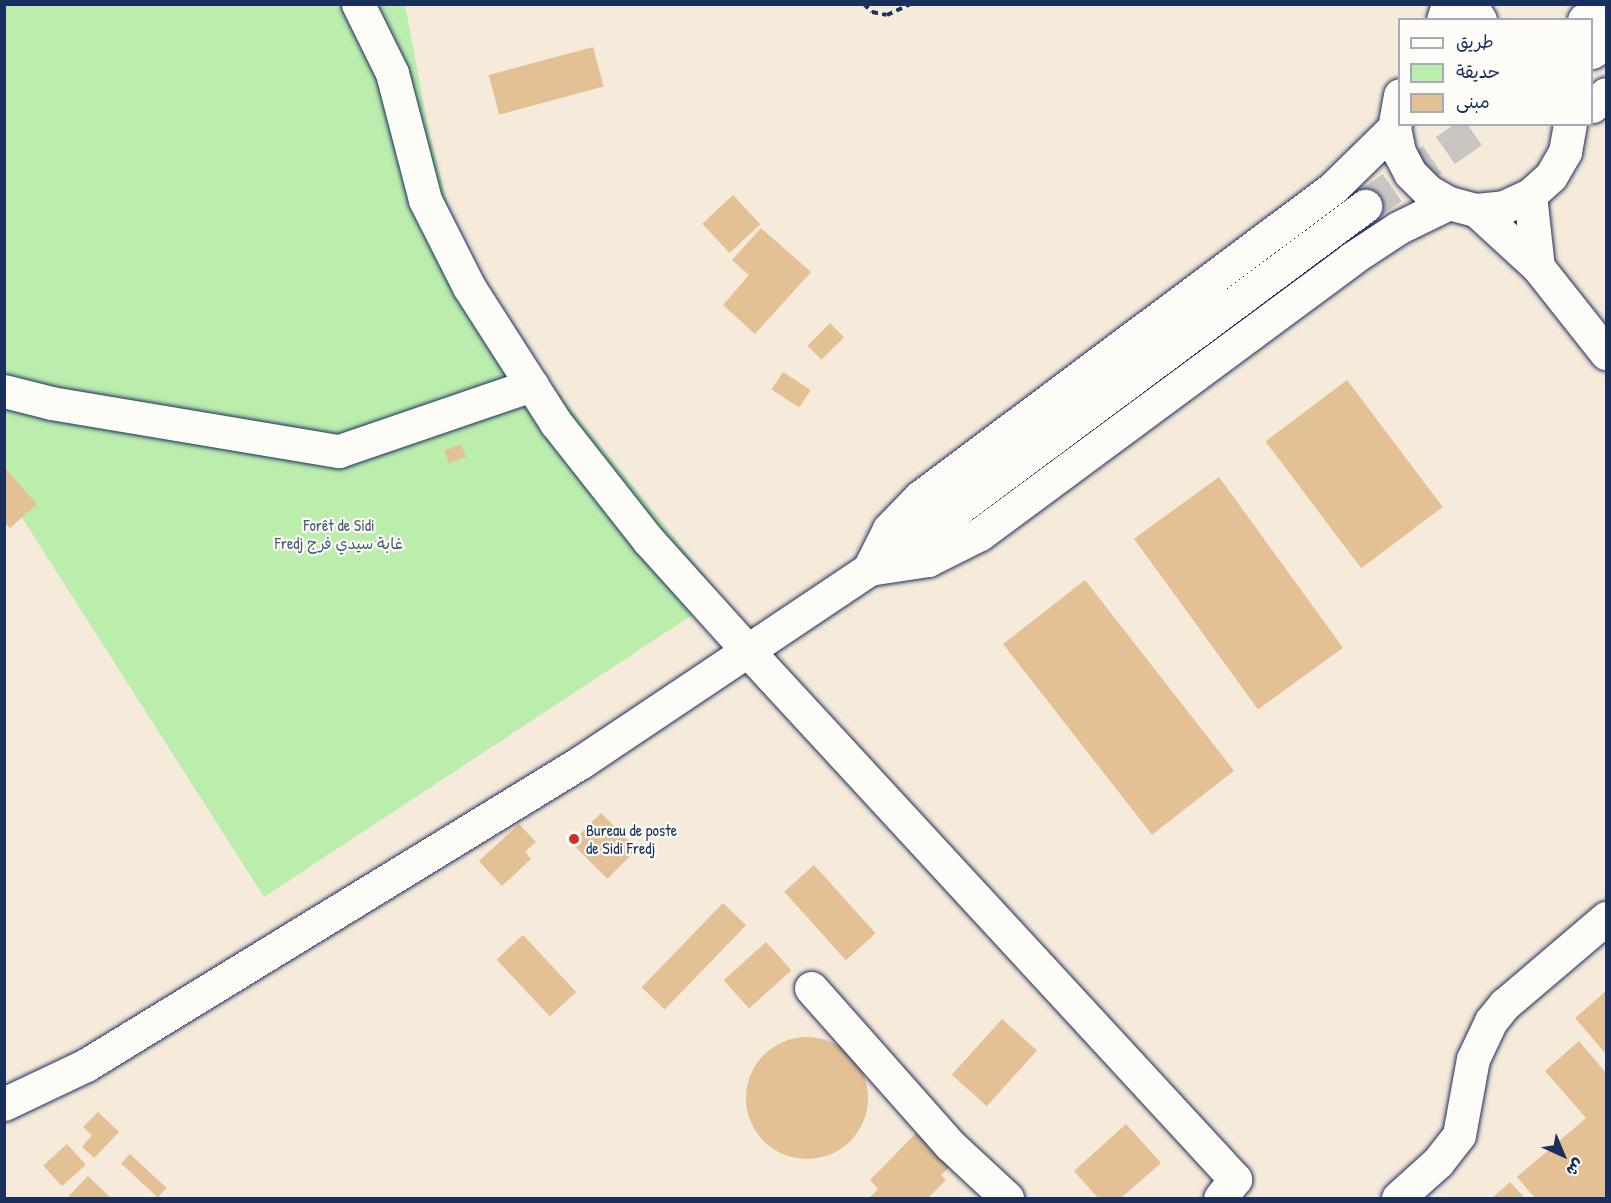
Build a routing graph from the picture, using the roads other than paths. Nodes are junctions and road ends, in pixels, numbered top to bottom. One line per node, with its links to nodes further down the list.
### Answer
1 (358, 4): 18 (main road)
2 (1470, 4): 4 (main road)
3 (1606, 8): 5 (main road)
4 (1479, 18)
5 (1588, 18)
6 (1606, 42): 7 (main road)
7 (1593, 51)
8 (1606, 94): 9 (main road)
9 (1593, 105)
10 (1398, 106): 12 (main road)
11 (1569, 126): 13 (main road)
12 (1394, 128): 15 (main road); 20 (main road)
13 (1530, 195): 15 (main road); 16 (main road)
14 (1365, 206): 20 (main road)
15 (1462, 207): 16 (main road); 20 (main road)
16 (1538, 267): 17 (main road)
17 (1606, 353)
18 (532, 385): 19 (main road); 21 (main road)
19 (4, 391)
20 (869, 569): 21 (main road)
21 (747, 650): 24 (main road); 25 (main road)
22 (1606, 918): 27 (main road)
23 (811, 988): 26 (main road)
24 (4, 1104)
25 (1236, 1192)
26 (1007, 1198)
27 (1398, 1198)

